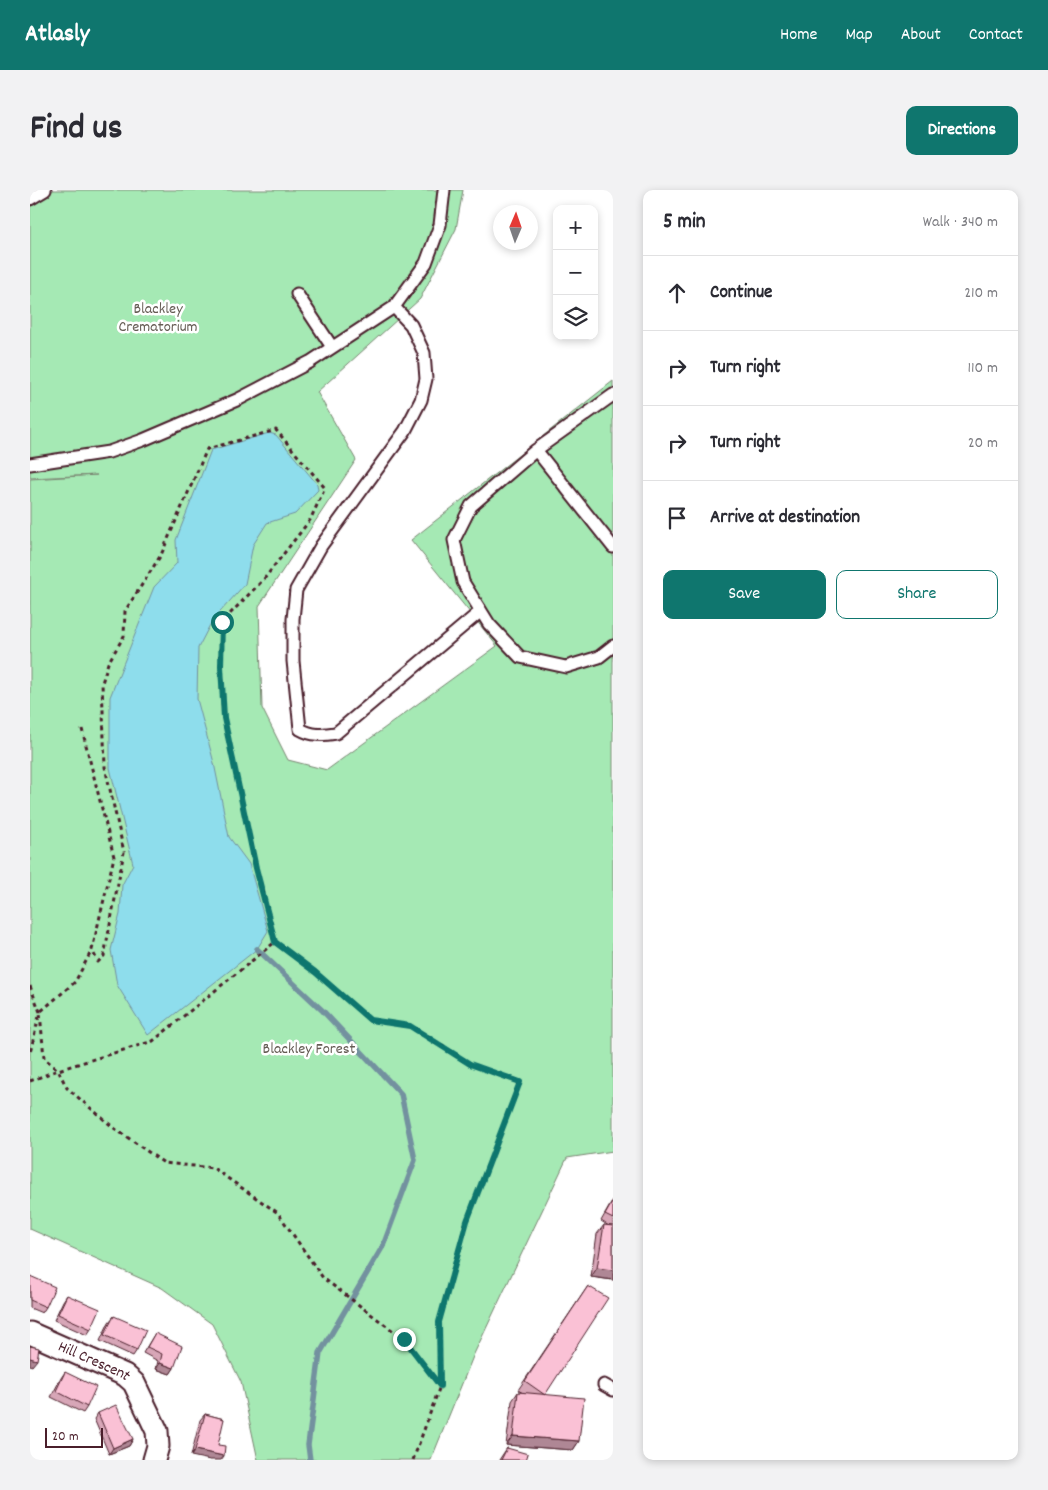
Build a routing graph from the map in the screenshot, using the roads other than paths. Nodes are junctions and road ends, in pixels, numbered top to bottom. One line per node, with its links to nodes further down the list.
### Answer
1 (45, 190): 3 (lane)
2 (444, 190): 5 (lane)
3 (30, 199)
4 (297, 294): 6 (lane)
5 (394, 307): 6 (lane); 11 (lane)
6 (332, 347): 9 (lane)
7 (613, 395): 8 (lane)
8 (536, 450): 10 (lane); 11 (lane)
9 (30, 464)
10 (613, 548)
11 (481, 611): 12 (lane)
12 (613, 646)
13 (30, 1333): 14 (street, Hill Crescent)
14 (154, 1460)

